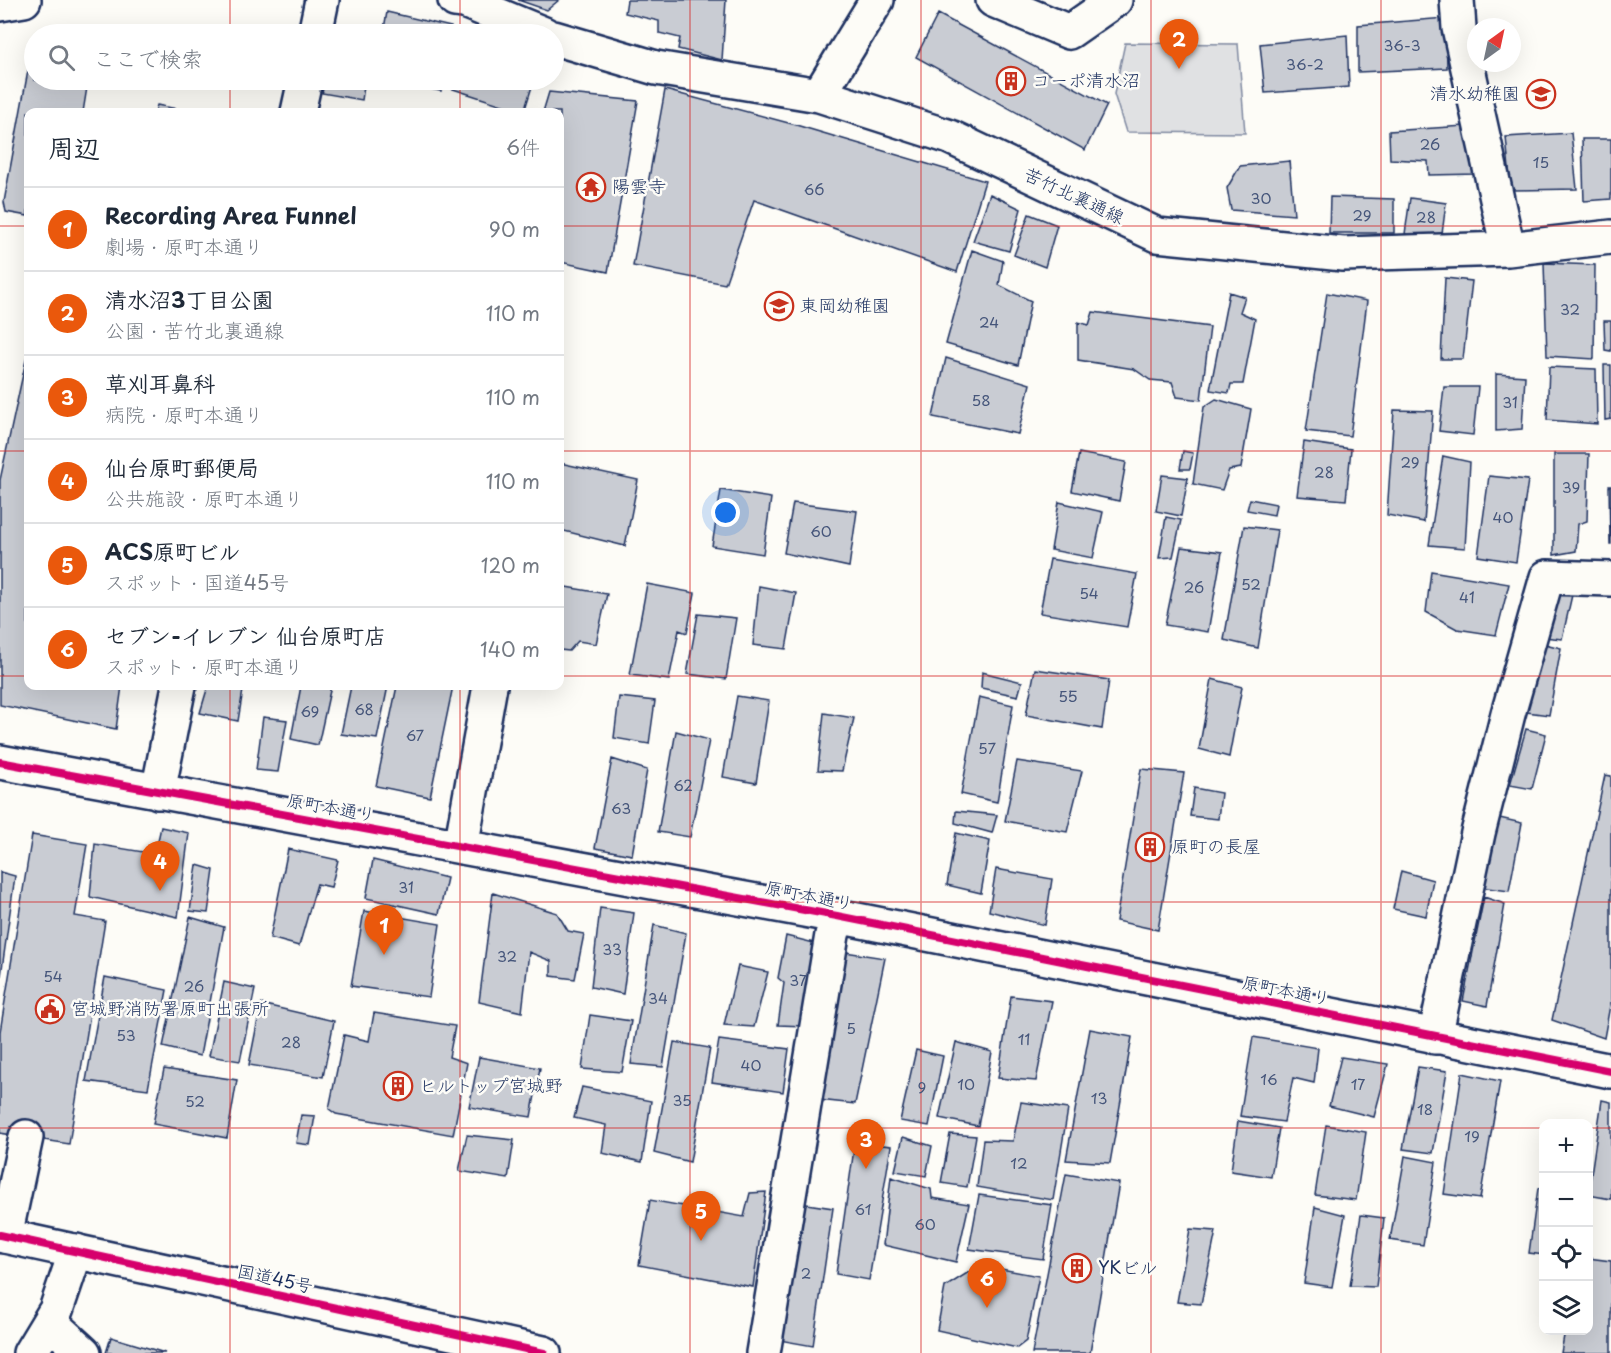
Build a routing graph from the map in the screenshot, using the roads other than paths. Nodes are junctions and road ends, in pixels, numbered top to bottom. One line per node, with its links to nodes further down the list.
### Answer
1 (24, 0): 9 (main road)
2 (322, 0): 10 (main road)
3 (454, 0): 4 (main road)
4 (465, 0): 11 (main road)
5 (877, 0): 14 (main road)
6 (993, 0): 7 (main road)
7 (1115, 0)
8 (1457, 0): 17 (main road)
9 (0, 4)
10 (317, 24)
11 (521, 24)
12 (564, 41): 14 (main road, 苦竹北裏通線)
13 (303, 90): 15 (main road)
14 (819, 95): 17 (main road, 苦竹北裏通線)
15 (299, 108)
16 (1611, 237): 17 (main road, 苦竹北裏通線)
17 (1508, 249)
18 (1611, 579): 25 (main road)
19 (178, 690): 22 (main road)
20 (489, 690): 23 (main road)
21 (0, 762): 22 (main road, 原町本通り)
22 (158, 792): 23 (main road, 原町本通り)
23 (461, 847): 24 (main road, 原町本通り)
24 (837, 916): 25 (main road, 原町本通り); 34 (main road)
25 (1435, 1037): 26 (main road, 原町本通り)
26 (1611, 1071)
27 (26, 1137): 28 (main road)
28 (2, 1236): 29 (main road, 国道45号)
29 (76, 1251): 30 (main road); 33 (main road, 国道45号)
30 (50, 1322): 31 (main road); 32 (main road)
31 (30, 1353)
32 (84, 1353)
33 (544, 1353)
34 (763, 1353)

